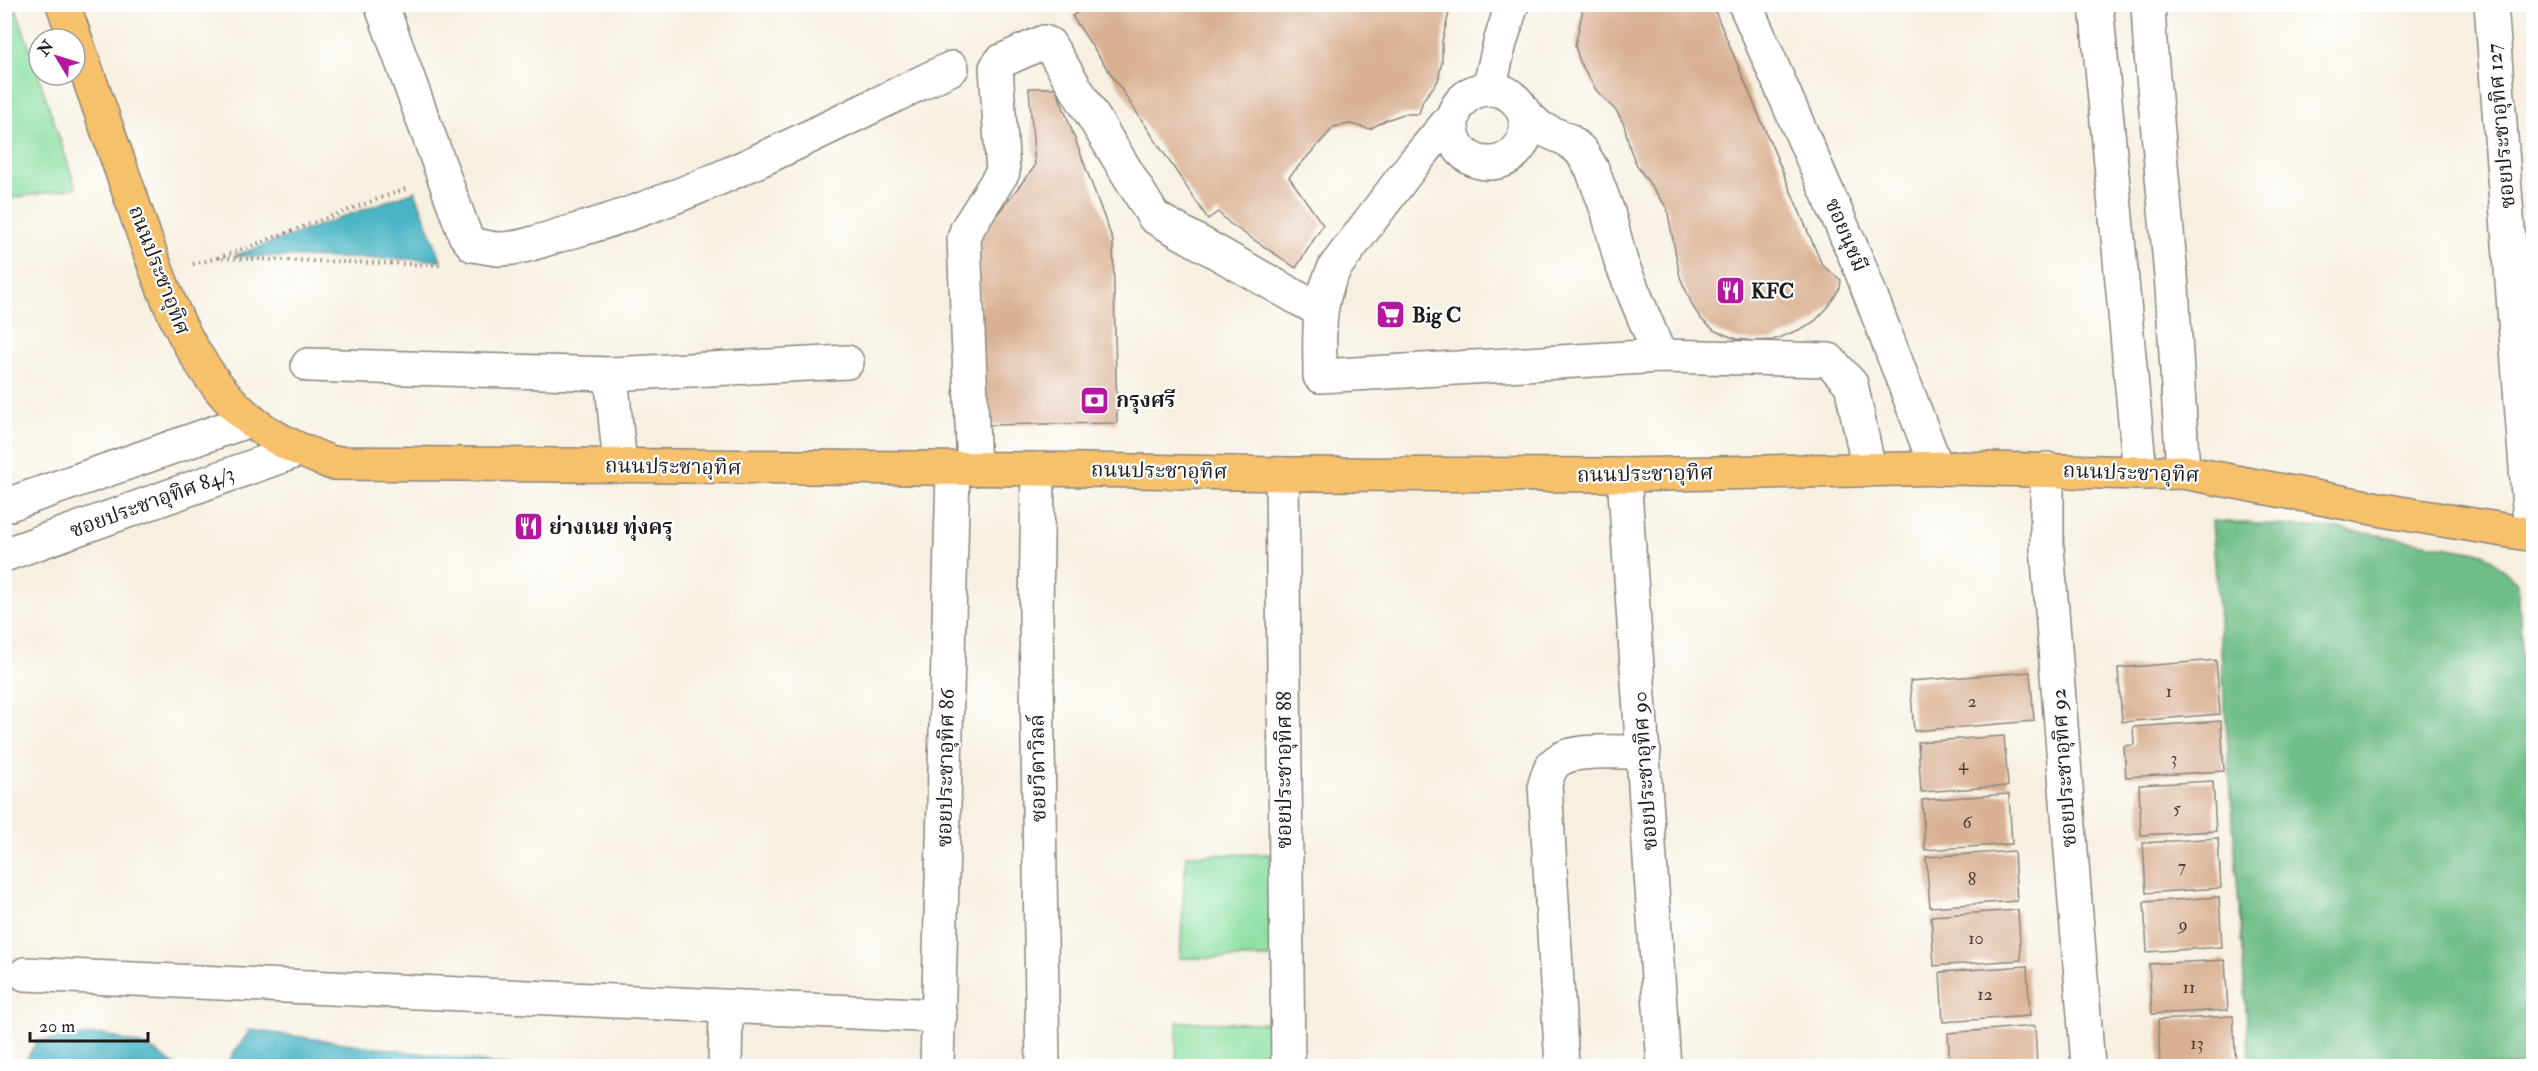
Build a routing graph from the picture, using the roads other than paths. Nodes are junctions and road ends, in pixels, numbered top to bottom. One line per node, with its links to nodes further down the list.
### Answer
1 (63, 4): 17 (main road, ถนนประชาอุทิศ)
2 (381, 4): 8 (street)
3 (1512, 4): 9 (street)
4 (1745, 4): 22 (street, ซอยนุชมี)
5 (2096, 4): 26 (street)
6 (2148, 4): 25 (street)
7 (2491, 4): 30 (street, ซอยประชาอุทิศ 127)
8 (952, 68)
9 (1489, 89): 10 (street); 11 (street)
10 (1524, 113): 11 (street); 13 (street)
11 (1454, 115): 12 (street)
12 (1319, 310): 13 (street); 20 (street, ซอยประชาอุทิศ 86)
13 (1660, 356): 24 (street)
14 (848, 362): 16 (street)
15 (308, 365): 16 (street)
16 (611, 374): 19 (street)
17 (250, 420): 18 (main road, ถนนประชาอุทิศ); 29 (street)
18 (299, 450): 19 (main road, ถนนประชาอุทิศ); 31 (street, ซอยประชาอุทิศ 84/3)
19 (620, 466): 20 (main road, ถนนประชาอุทิศ)
20 (963, 469): 21 (main road, ถนนประชาอุทิศ); 35 (street, ซอยประชาอุทิศ 86)
21 (1038, 469): 27 (main road, ถนนประชาอุทิศ); 38 (street, ซอยวีดาวิลล์)
22 (1936, 469): 23 (main road, ถนนประชาอุทิศ); 24 (main road, ถนนประชาอุทิศ)
23 (2047, 469): 26 (main road, ถนนประชาอุทิศ); 42 (street, ซอยประชาอุทิศ 92)
24 (1869, 470): 28 (main road, ถนนประชาอุทิศ)
25 (2183, 472): 26 (main road, ถนนประชาอุทิศ); 30 (main road, ถนนประชาอุทิศ)
26 (2140, 473)
27 (1282, 474): 28 (main road, ถนนประชาอุทิศ); 39 (street, ซอยประชาอุทิศ 88)
28 (1624, 475): 32 (street, ซอยประชาอุทิศ 90)
29 (7, 500)
30 (2532, 534)
31 (4, 555)
32 (1644, 752): 40 (street); 41 (street, ซอยประชาอุทิศ 90)
33 (25, 974): 34 (street)
34 (726, 1006): 35 (street); 36 (street)
35 (940, 1016): 37 (street, ซอยประชาอุทิศ 86)
36 (725, 1066)
37 (937, 1066)
38 (1043, 1066)
39 (1288, 1066)
40 (1562, 1066)
41 (1664, 1066)
42 (2088, 1066)

